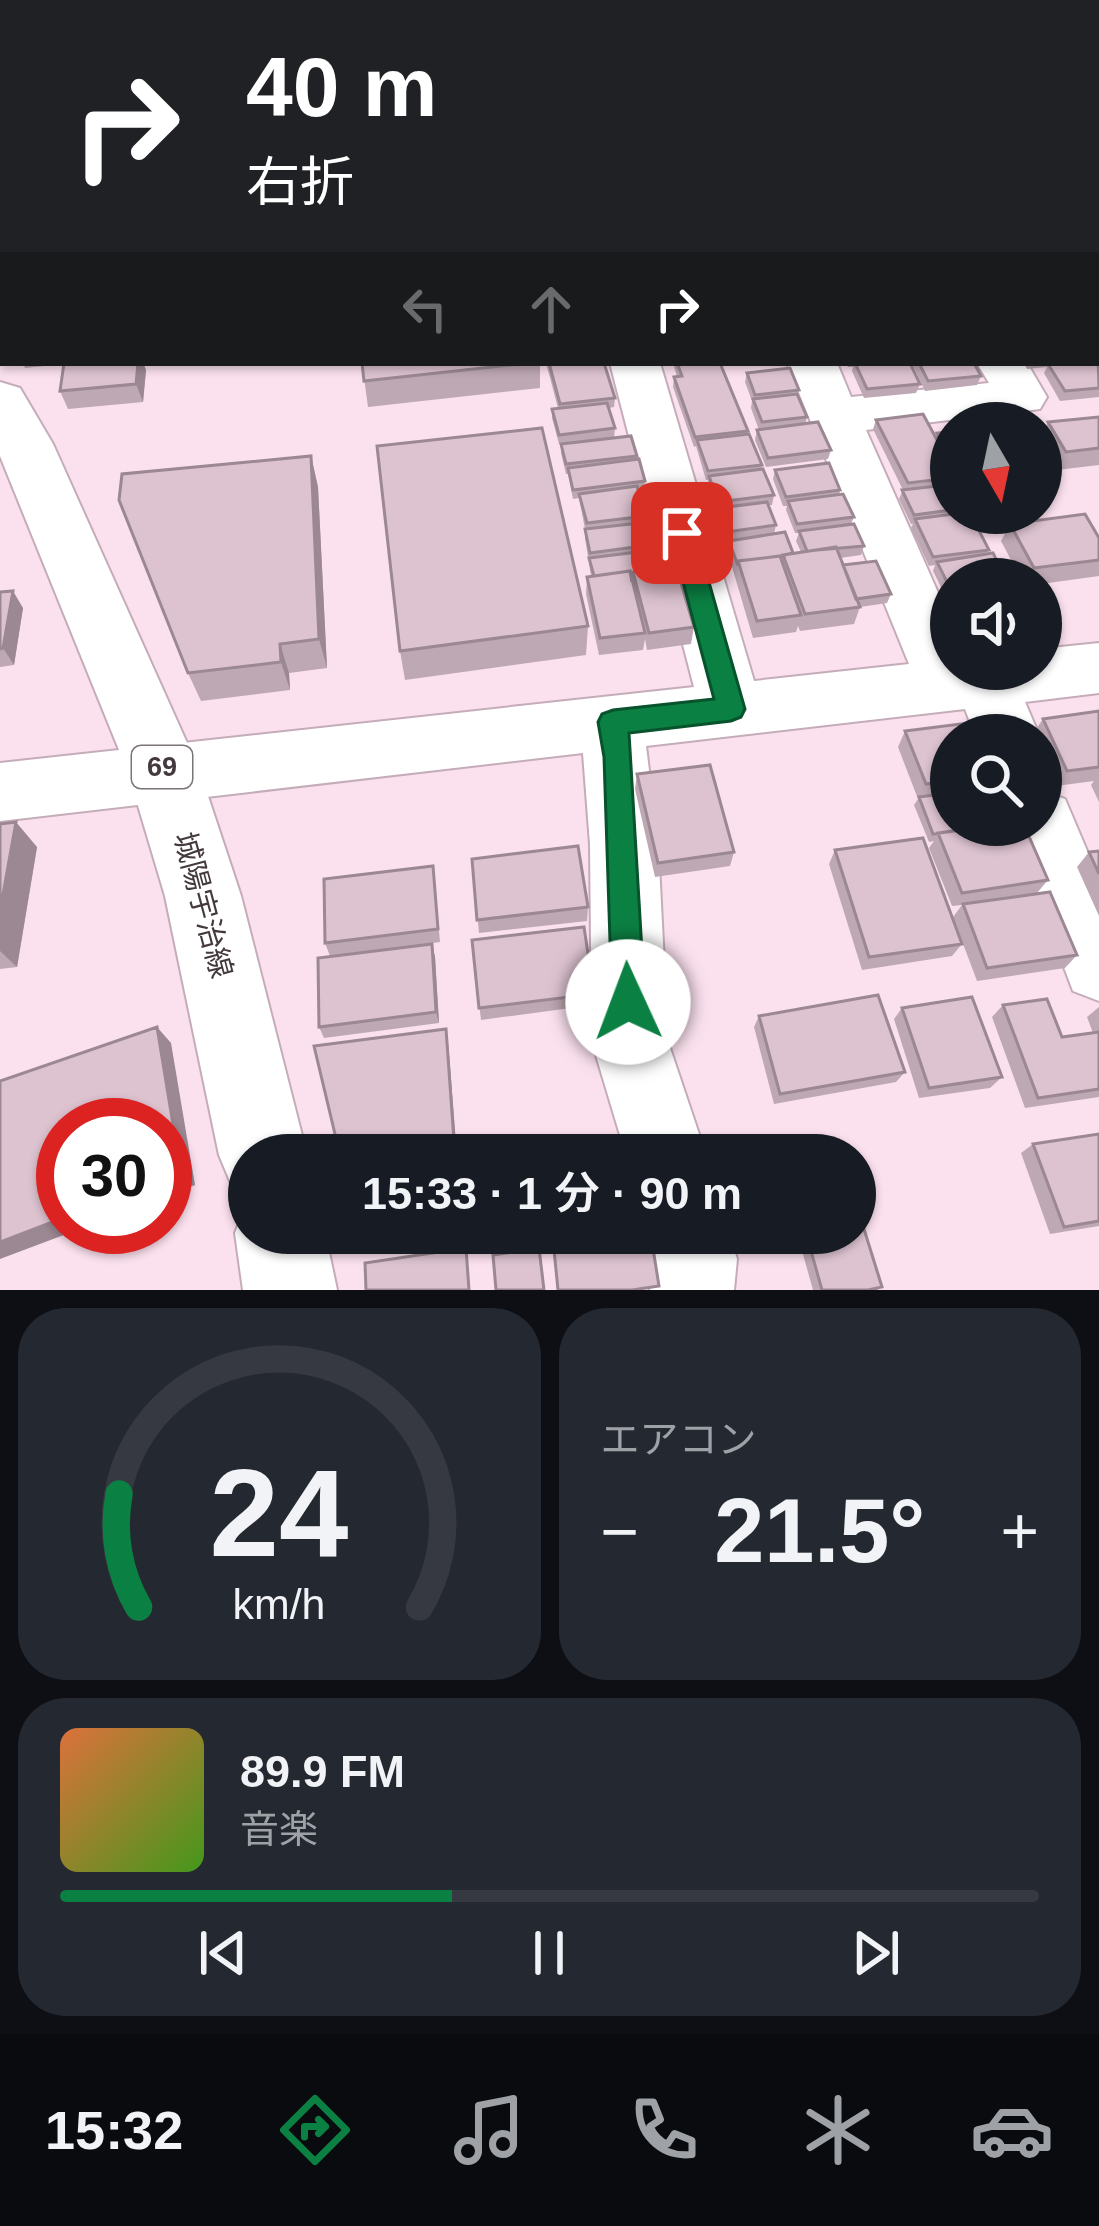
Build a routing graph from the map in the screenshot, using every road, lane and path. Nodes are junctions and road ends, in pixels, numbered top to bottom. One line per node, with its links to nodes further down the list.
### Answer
1 (636, 366): 8 (street)
2 (813, 366): 5 (street)
3 (1004, 366): 5 (street)
4 (0, 401): 10 (main road, 城陽宇治線 / 69)
5 (834, 416): 7 (street)
6 (1099, 668): 7 (street)
7 (980, 700): 8 (street)
8 (731, 709): 9 (street)
9 (613, 722): 10 (street); 15 (street)
10 (164, 772): 11 (street); 14 (main road, 城陽宇治線 / 69)
11 (0, 792)
12 (1051, 846): 13 (street)
13 (1099, 966)
14 (258, 1134)
15 (659, 1134)
16 (694, 1254): 17 (street)
17 (692, 1290)

